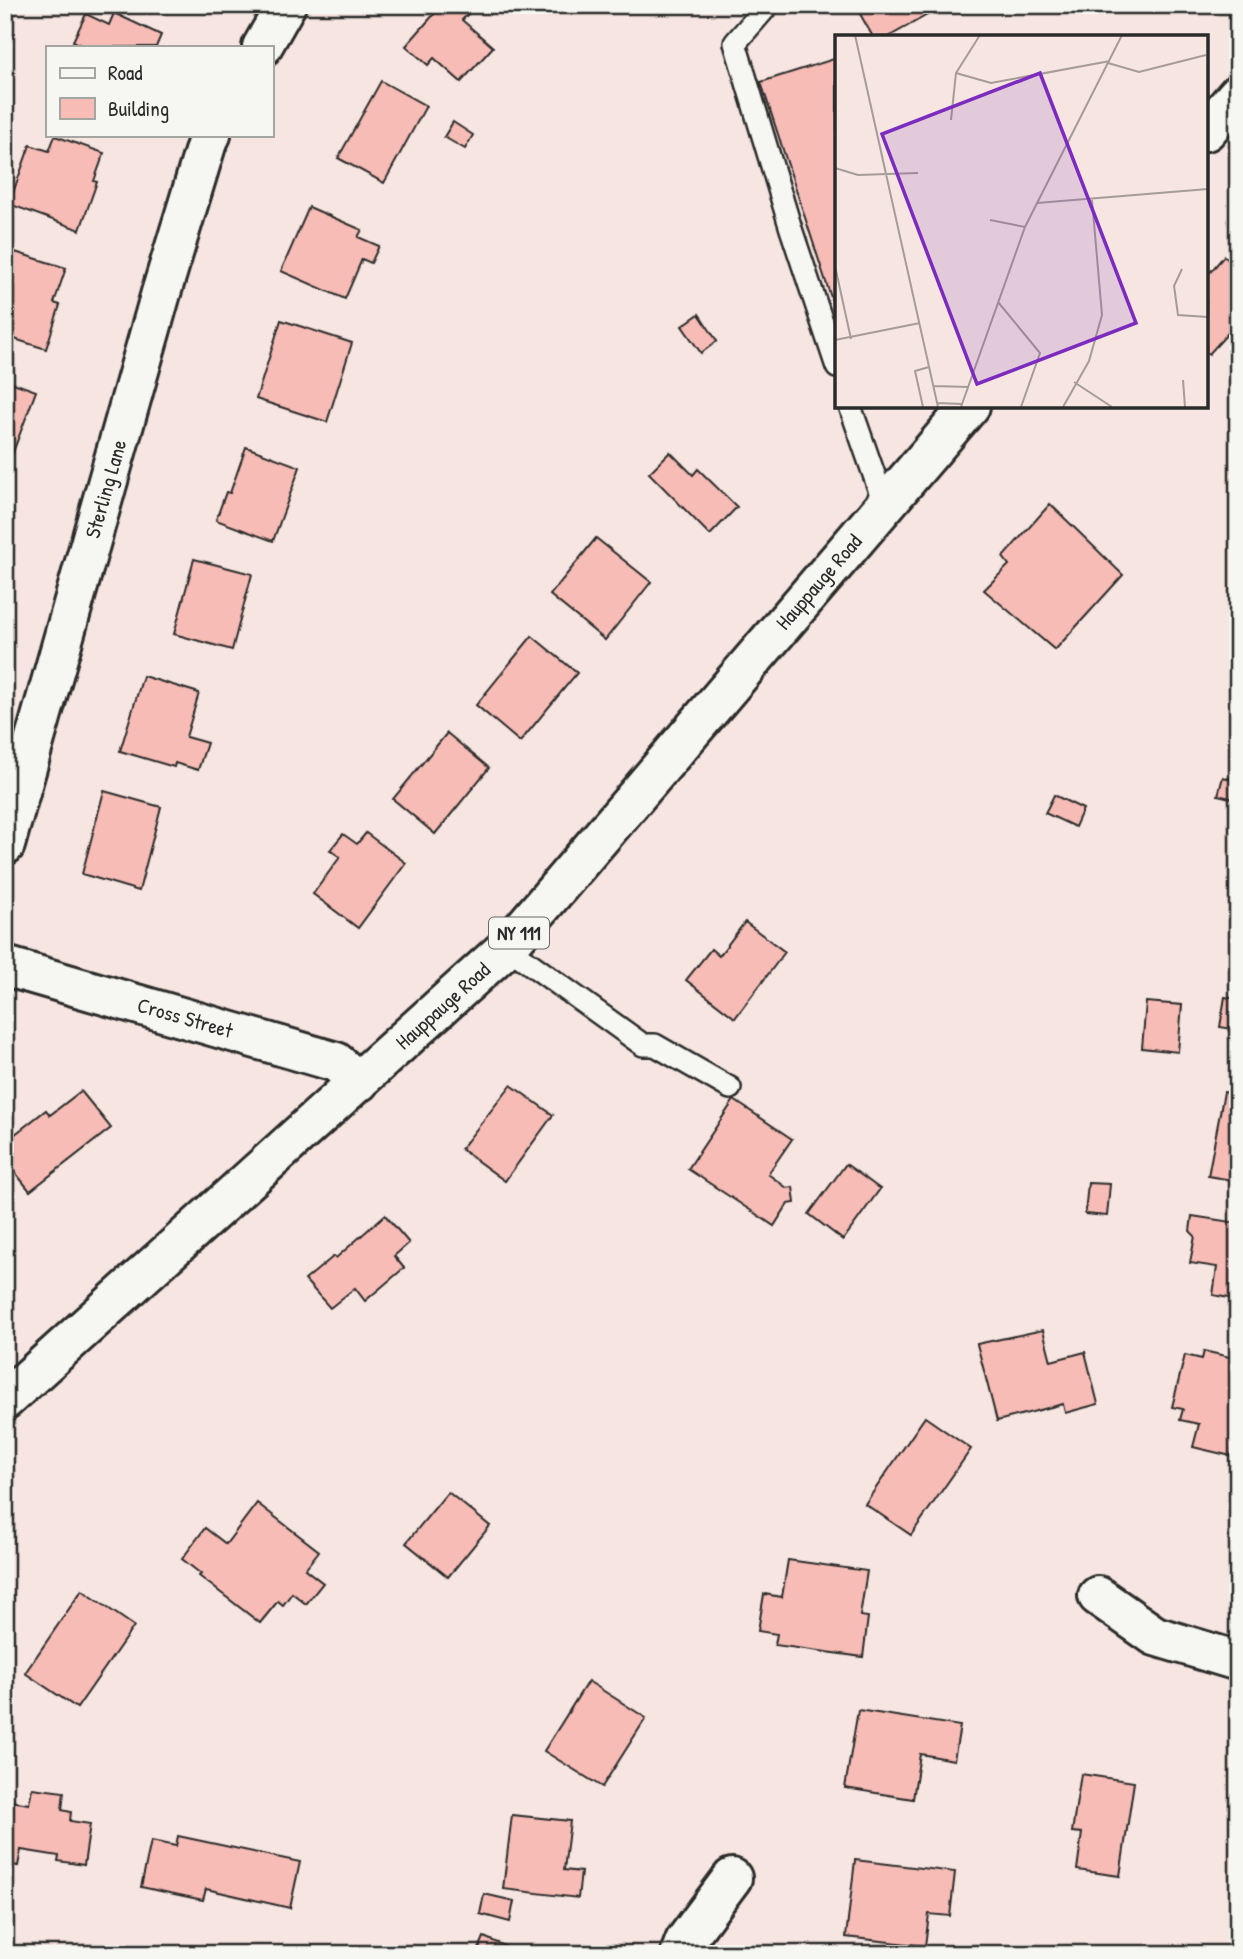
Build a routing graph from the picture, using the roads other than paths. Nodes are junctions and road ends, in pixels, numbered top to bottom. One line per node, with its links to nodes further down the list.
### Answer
1 (286, 5): 3 (main road)
2 (768, 5): 7 (lane)
3 (262, 46)
4 (1238, 94): 5 (main road)
5 (1208, 129)
6 (210, 136): 11 (main road, Sterling Lane)
7 (835, 361)
8 (851, 408): 10 (lane)
9 (968, 408): 10 (main road, Hauppauge Road / NY 111)
10 (885, 506): 12 (main road, Hauppauge Road / NY 111)
11 (5, 845)
12 (507, 947): 14 (main road, Hauppauge Road / NY 111); 15 (lane)
13 (5, 966): 14 (main road, Cross Street)
14 (359, 1082): 16 (main road, Hauppauge Road / NY 111)
15 (730, 1088)
16 (5, 1400)
17 (1098, 1595): 18 (main road)
18 (1238, 1661)
19 (732, 1878): 20 (main road)
20 (680, 1954)

